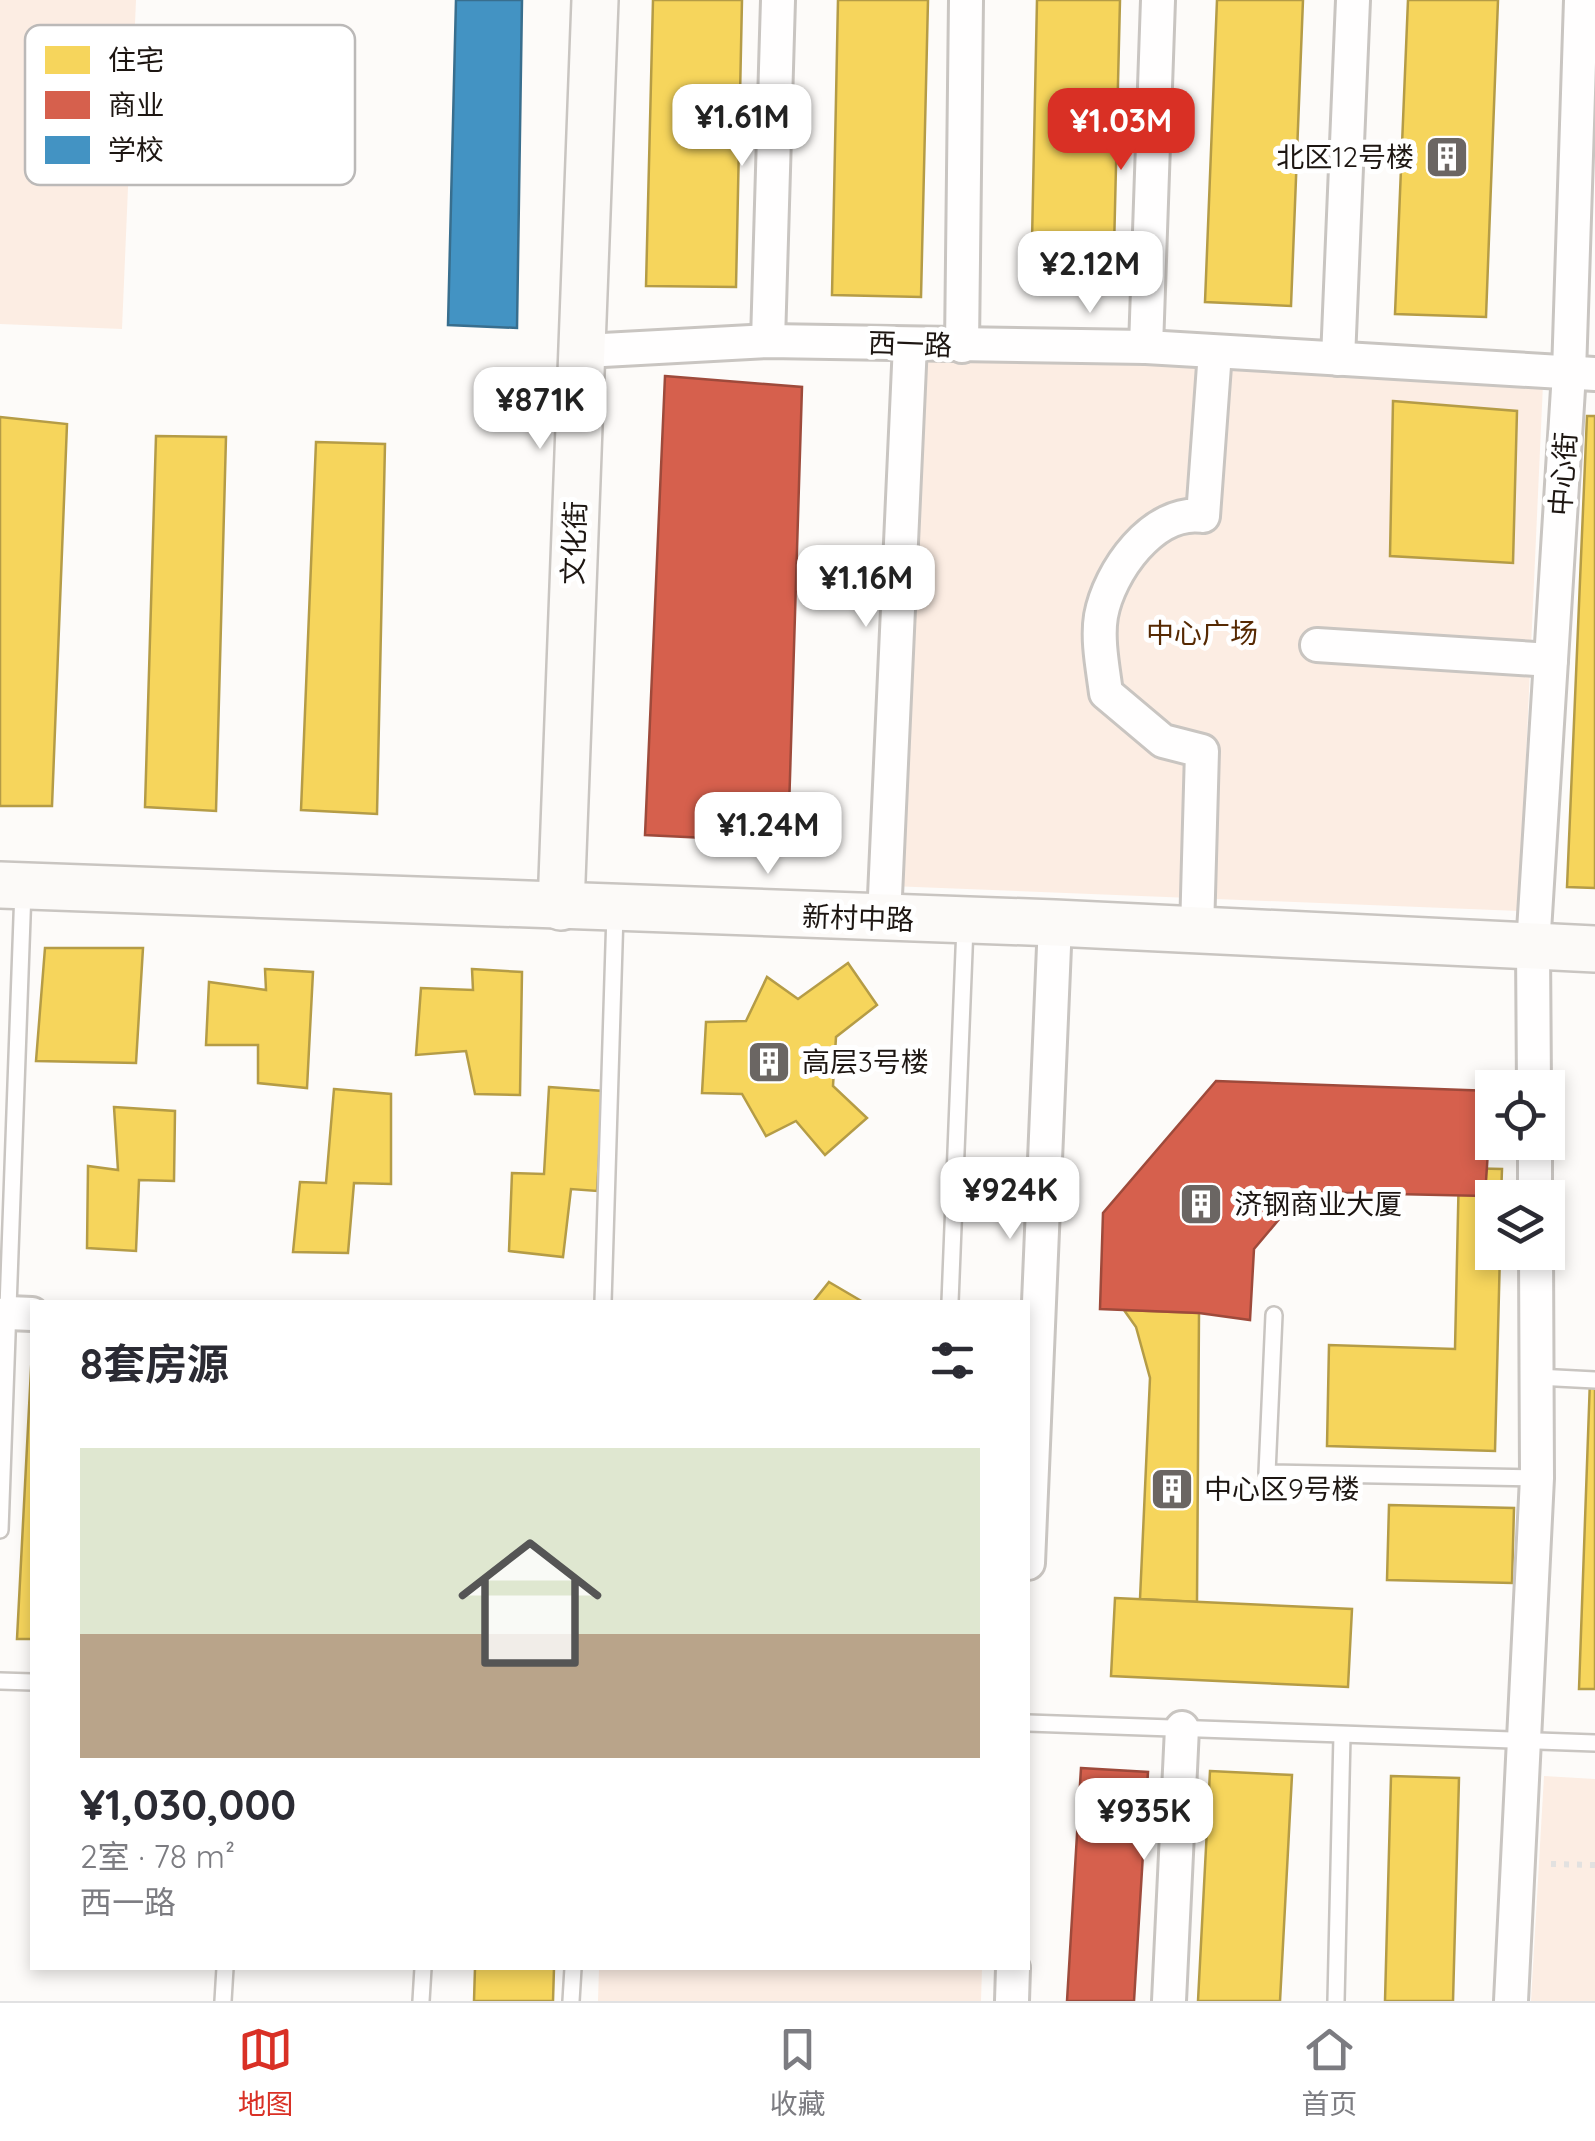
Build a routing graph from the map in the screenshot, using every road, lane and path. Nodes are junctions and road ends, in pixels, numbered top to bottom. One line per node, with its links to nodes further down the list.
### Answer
1 (595, 0): 11 (street, 文化街)
2 (778, 0): 7 (street)
3 (966, 0): 9 (street)
4 (1158, 0): 10 (street)
5 (1352, 0): 13 (street)
6 (1581, 0): 14 (street, 中心街)
7 (768, 340): 8 (street, 西一路); 11 (street, 西一路)
8 (910, 344): 9 (street, 西一路); 20 (street)
9 (962, 346): 10 (street, 西一路)
10 (1146, 347): 12 (street, 西一路)
11 (585, 352): 18 (street, 文化街)
12 (1214, 352): 13 (street, 西一路); 23 (street)
13 (1338, 359): 14 (street, 西一路)
14 (1582, 373): 16 (street, 中心街)
15 (1317, 646): 16 (street)
16 (1551, 660): 24 (street, 中心街)
17 (12, 885): 18 (street, 新村中路); 30 (lane)
18 (561, 907): 19 (street, 新村中路)
19 (616, 908): 20 (street, 新村中路); 28 (lane)
20 (884, 918): 21 (street, 新村中路)
21 (966, 922): 22 (street, 新村中路); 29 (lane)
22 (1055, 923): 23 (street, 新村中路); 35 (street)
23 (1197, 931): 24 (street, 新村中路)
24 (1533, 947): 25 (street, 新村中路); 26 (street, 中心街)
25 (1595, 949)
26 (1534, 1070)
27 (1536, 1270): 32 (street)
28 (603, 1300)
29 (950, 1300)
30 (20, 1314): 36 (lane)
31 (1274, 1315): 34 (lane)
32 (1537, 1377): 33 (lane); 34 (street)
33 (1595, 1380)
34 (1538, 1478): 42 (street)
35 (1030, 1516)
36 (0, 1530)
37 (0, 1681): 38 (lane)
38 (30, 1682)
39 (1030, 1722): 40 (lane)
40 (1182, 1728): 41 (lane); 52 (street)
41 (1342, 1735): 42 (lane); 53 (lane)
42 (1524, 1742): 43 (lane); 54 (street)
43 (1595, 1743)
44 (225, 1970): 48 (lane)
45 (423, 1970): 49 (lane)
46 (573, 1970): 50 (lane)
47 (1013, 1970): 51 (street)
48 (223, 2001)
49 (420, 2001)
50 (571, 2001)
51 (1012, 2001)
52 (1169, 2001)
53 (1336, 2001)
54 (1511, 2001)

